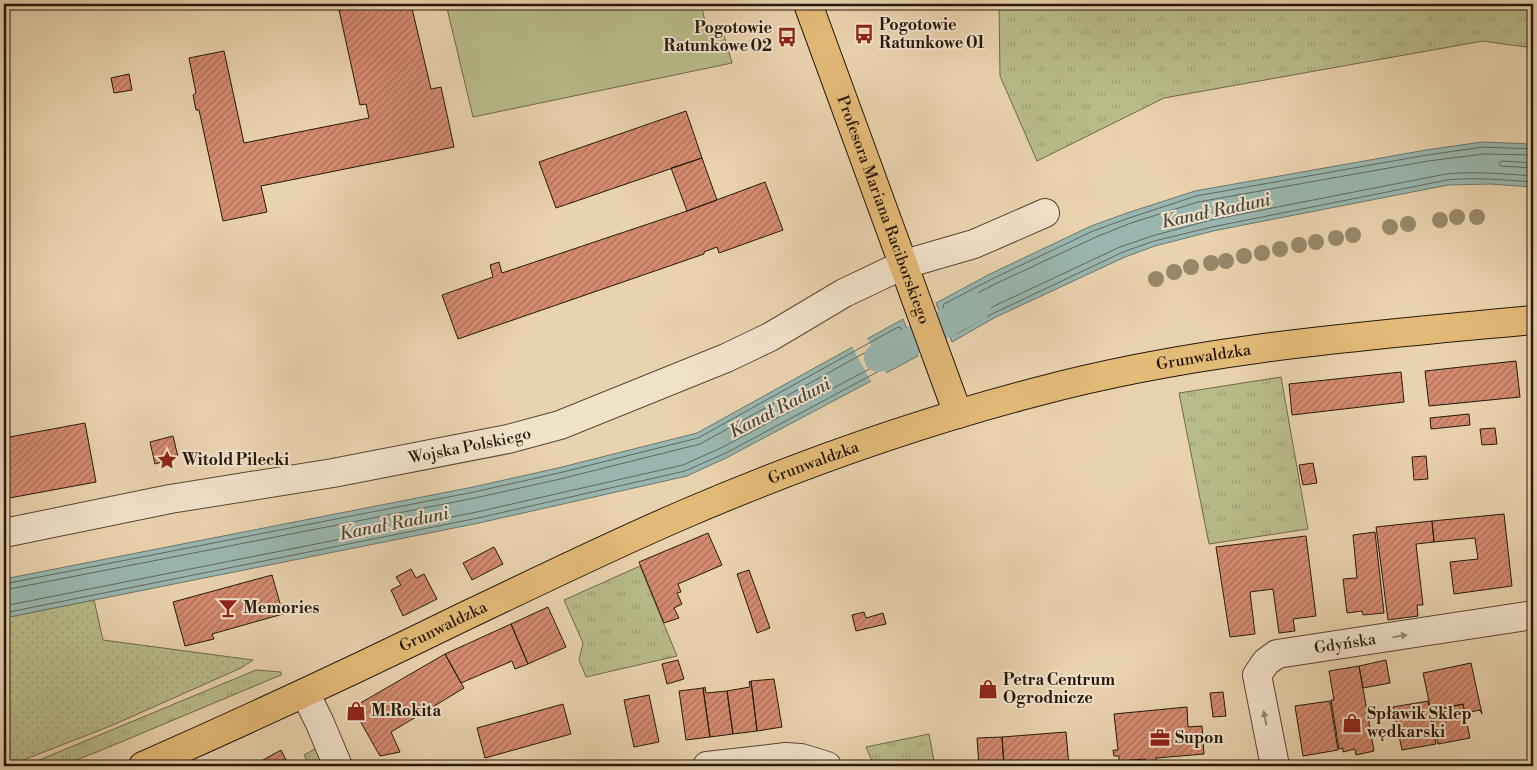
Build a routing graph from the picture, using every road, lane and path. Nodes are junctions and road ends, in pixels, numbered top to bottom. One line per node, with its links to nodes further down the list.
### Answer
1 (808, 4): 3 (main road, Profesora Mariana Raciborskiego)
2 (1045, 213): 3 (street, Wojska Polskiego)
3 (905, 264): 5 (main road, Profesora Mariana Raciborskiego); 6 (street, Wojska Polskiego)
4 (1533, 320): 5 (main road, Grunwaldzka)
5 (958, 414): 8 (main road, Grunwaldzka)
6 (4, 533)
7 (1533, 615): 13 (street, Gdyńska, one-way to 7)
8 (305, 693): 9 (main road, Grunwaldzka); 10 (street)
9 (144, 766)
10 (338, 766)
11 (707, 766): 12 (street)
12 (827, 766)
13 (1275, 766)

